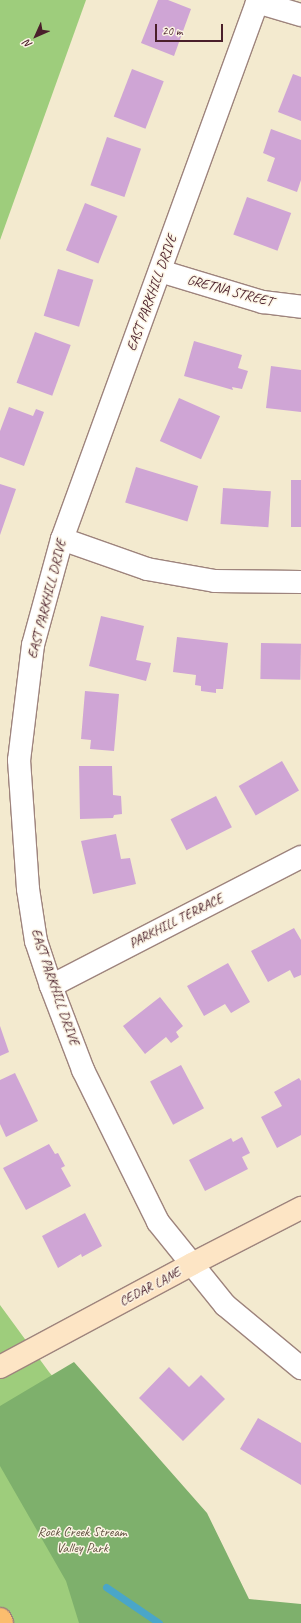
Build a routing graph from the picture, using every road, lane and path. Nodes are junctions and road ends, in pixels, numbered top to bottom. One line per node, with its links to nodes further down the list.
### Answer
1 (258, 1): 2 (street); 3 (street, EAST PARKHILL DRIVE)
2 (301, 15)
3 (160, 271): 4 (street, GRETNA STREET); 5 (street, EAST PARKHILL DRIVE)
4 (301, 307)
5 (62, 539): 6 (street); 8 (street, EAST PARKHILL DRIVE)
6 (301, 582)
7 (301, 856): 8 (street, PARKHILL TERRACE)
8 (52, 986): 10 (street, EAST PARKHILL DRIVE)
9 (301, 1208): 10 (street, CEDAR LANE)
10 (192, 1264): 11 (street, CEDAR LANE); 12 (street, EAST PARKHILL DRIVE)
11 (0, 1367)
12 (301, 1368)
13 (0, 1619): 14 (highway)
14 (2, 1623)

